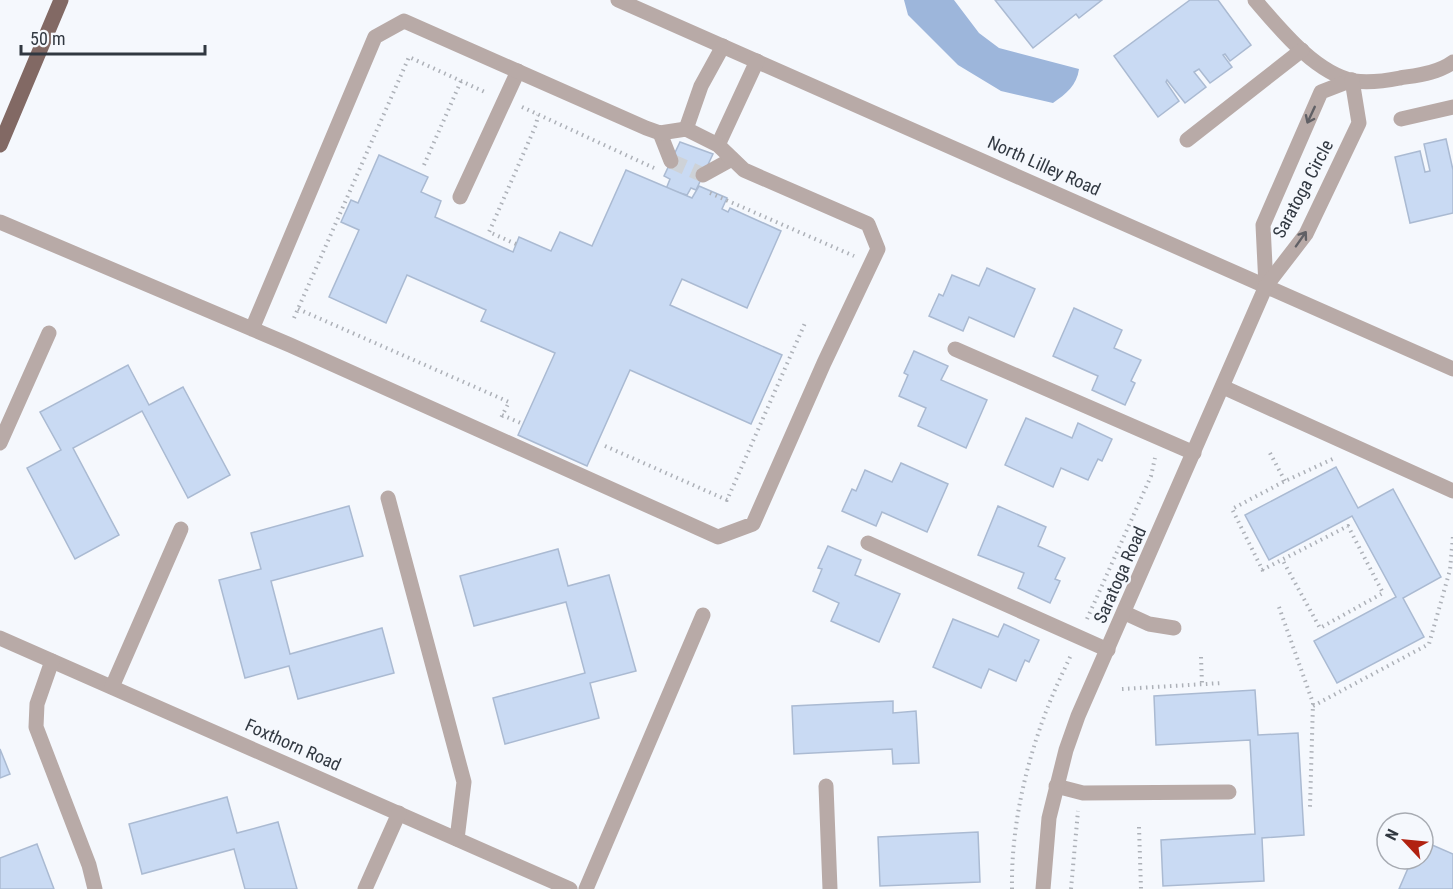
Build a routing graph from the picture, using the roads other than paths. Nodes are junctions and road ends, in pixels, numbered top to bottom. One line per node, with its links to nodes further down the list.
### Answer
1 (618, 0): 4 (street, North Lilley Road)
2 (1255, 0): 5 (street, Saratoga Circle)
3 (58, 1): 14 (main road)
4 (723, 46): 6 (street, North Lilley Road); 12 (street)
5 (1302, 50): 9 (street, Saratoga Circle); 15 (street)
6 (757, 61): 16 (street); 22 (street, North Lilley Road)
7 (1453, 62): 9 (street, Saratoga Circle)
8 (518, 71): 13 (street); 20 (street); 23 (street)
9 (1352, 80): 22 (street, Saratoga Circle, one-way to 9); 22 (street, Saratoga Circle, one-way to 22)
10 (1453, 106): 11 (street)
11 (1401, 119)
12 (686, 129): 13 (street); 16 (street)
13 (660, 133): 18 (street)
14 (1, 140)
15 (1187, 140)
16 (718, 145): 17 (street)
17 (732, 159): 19 (street); 23 (street)
18 (671, 161)
19 (703, 175)
20 (460, 197)
21 (0, 222): 23 (street)
22 (1266, 286): 26 (street, North Lilley Road); 27 (street, Saratoga Road)
23 (252, 328)
24 (49, 333): 28 (street)
25 (955, 348): 29 (street)
26 (1453, 369)
27 (1223, 387): 29 (street, Saratoga Road); 30 (street)
28 (0, 443)
29 (1194, 453): 34 (street, Saratoga Road)
30 (1453, 491)
31 (388, 498): 45 (street)
32 (181, 529): 40 (street)
33 (868, 543): 38 (street)
34 (1125, 613): 36 (street); 38 (street, Saratoga Road)
35 (703, 615): 49 (street)
36 (1174, 628)
37 (0, 638): 39 (street, Foxthorn Road)
38 (1108, 650): 42 (street, Saratoga Road)
39 (52, 661): 40 (street, Foxthorn Road); 46 (street)
40 (112, 687): 44 (street, Foxthorn Road)
41 (826, 786): 50 (street)
42 (1056, 786): 43 (street); 51 (street, Saratoga Road)
43 (1229, 792)
44 (399, 813): 45 (street, Foxthorn Road); 47 (street)
45 (457, 839): 48 (street, Foxthorn Road)
46 (95, 889)
47 (365, 889)
48 (568, 889)
49 (586, 889)
50 (830, 889)
51 (1043, 889)

